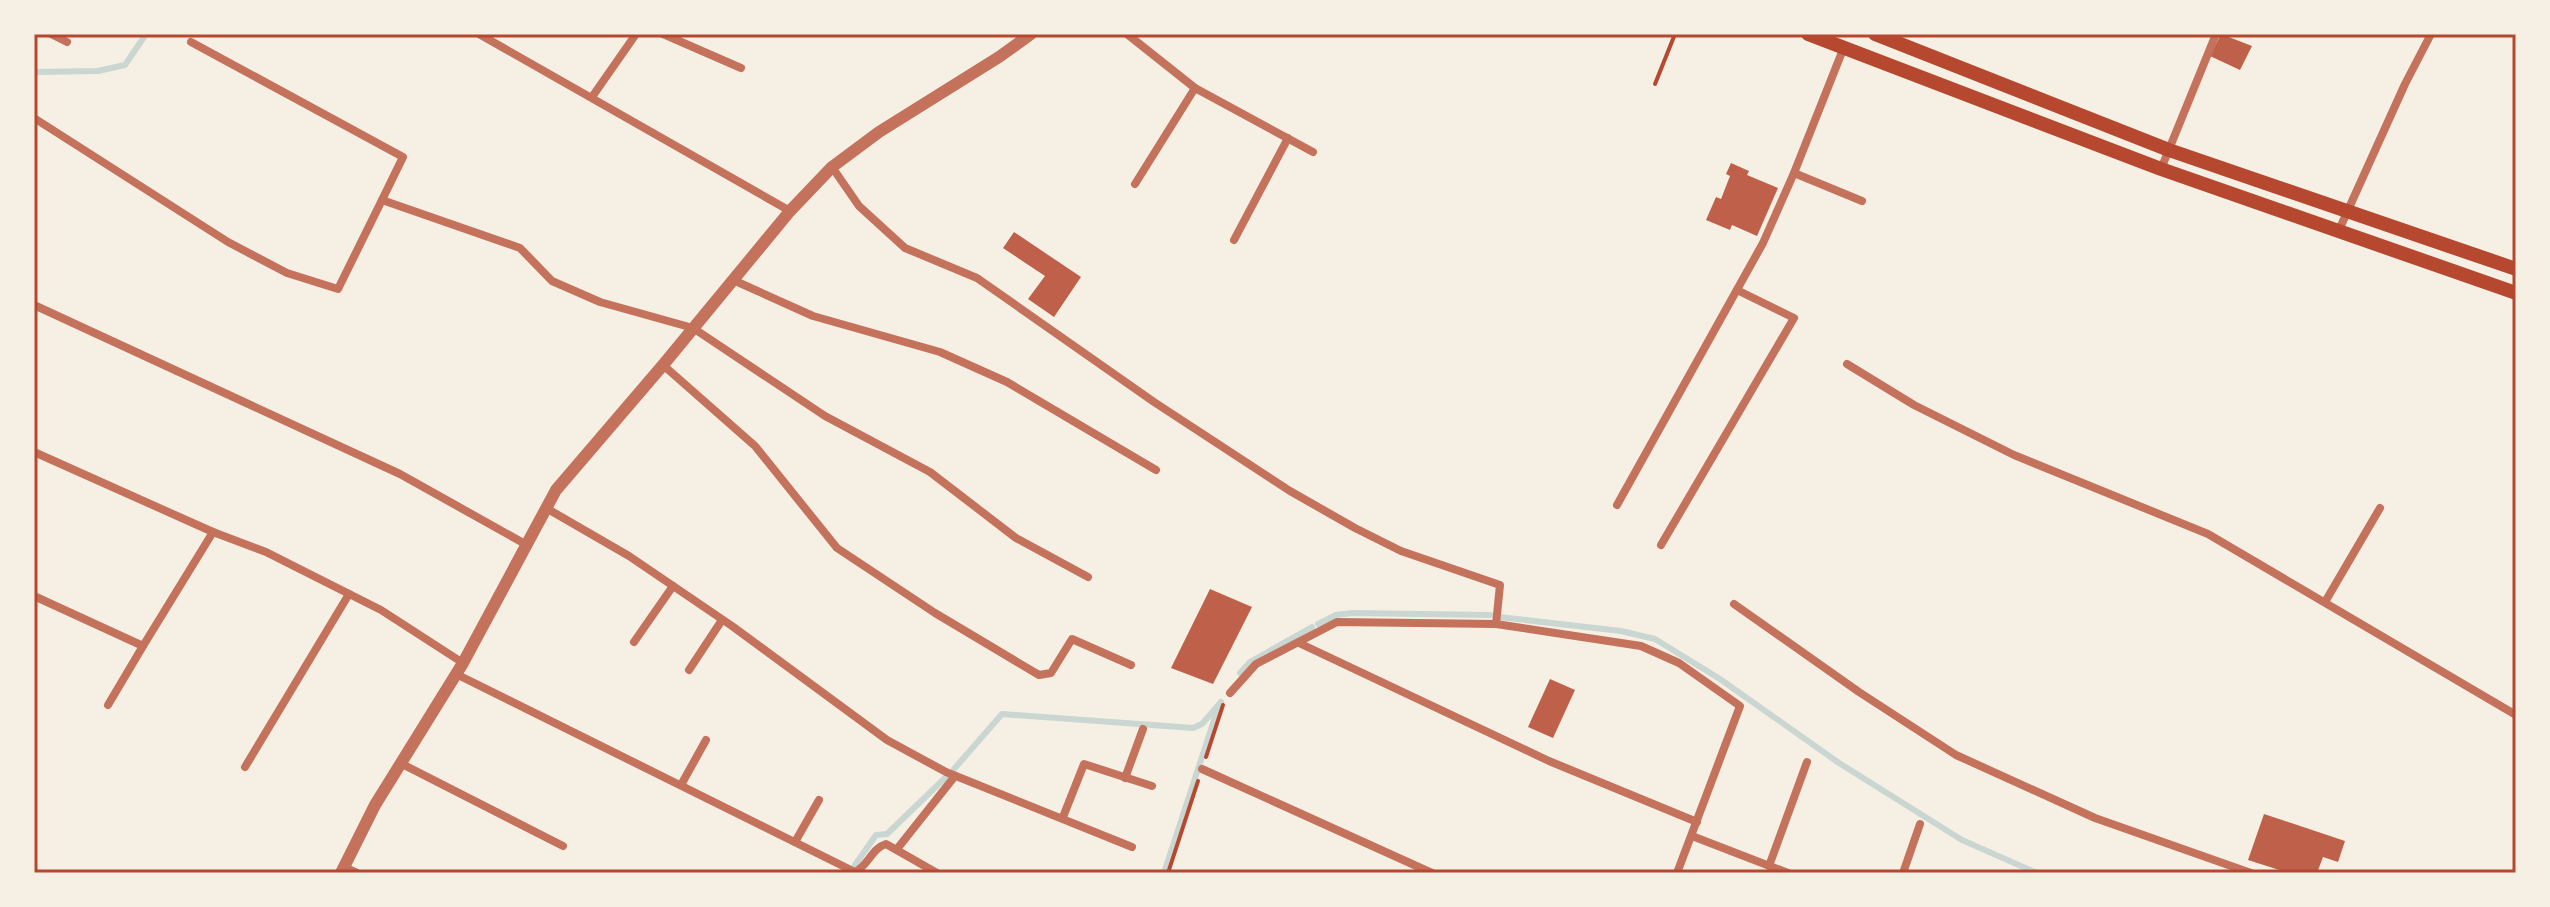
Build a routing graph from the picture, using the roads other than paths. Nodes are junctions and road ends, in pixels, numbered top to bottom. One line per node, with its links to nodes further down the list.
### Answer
1 (51, 34): 11 (street)
2 (479, 34): 17 (street)
3 (636, 34): 17 (street)
4 (663, 34): 15 (street)
5 (1031, 34): 22 (street)
6 (1127, 34): 16 (street)
7 (1808, 34): 13 (main road)
8 (1872, 34): 14 (main road); 20 (main road)
9 (2216, 34): 20 (street)
10 (2431, 34): 29 (street)
11 (67, 42)
12 (191, 42): 26 (street)
13 (1844, 47): 14 (main road); 24 (street)
14 (1863, 54): 23 (main road)
15 (741, 68)
16 (1195, 88): 19 (street); 25 (street)
17 (592, 97): 28 (street)
18 (34, 118): 26 (street)
19 (1288, 138): 21 (street); 31 (street)
20 (2169, 150): 23 (street); 29 (main road)
21 (1313, 152)
22 (832, 167): 28 (street); 55 (street)
23 (2161, 169): 30 (main road)
24 (1794, 173): 27 (street); 34 (street)
25 (1135, 184)
26 (382, 200): 37 (street)
27 (1862, 201)
28 (790, 211): 33 (street)
29 (2346, 211): 30 (street); 32 (main road)
30 (2339, 230): 35 (main road)
31 (1234, 240)
32 (2516, 268)
33 (733, 280): 37 (street); 41 (street)
34 (1737, 290): 42 (street); 47 (street)
35 (2516, 293)
36 (34, 305): 46 (street)
37 (693, 328): 39 (street); 48 (street)
38 (1847, 364): 52 (street)
39 (663, 365): 43 (street); 59 (street)
40 (34, 452): 45 (street)
41 (1156, 470)
42 (1617, 505)
43 (546, 508): 46 (street); 49 (street)
44 (2380, 508): 52 (street)
45 (213, 532): 50 (street); 58 (street)
46 (527, 545): 60 (street)
47 (1661, 545)
48 (1088, 577)
49 (673, 586): 54 (street); 56 (street)
50 (349, 594): 60 (street); 69 (street)
51 (34, 596): 58 (street)
52 (2325, 602): 64 (street)
53 (1734, 604): 92 (street)
54 (722, 620): 61 (street); 71 (street)
55 (1496, 624): 57 (street); 77 (street)
56 (634, 642)
57 (1299, 643): 62 (street); 77 (street)
58 (143, 646): 63 (street)
59 (1131, 665)
60 (459, 669): 68 (street); 73 (street)
61 (689, 670)
62 (1230, 693)
63 (108, 705)
64 (2516, 715)
65 (1143, 729): 72 (street)
66 (706, 740): 73 (street)
67 (1807, 762): 84 (street)
68 (400, 763): 81 (street); 85 (street)
69 (245, 767)
70 (1202, 769): 88 (street)
71 (955, 776): 76 (street); 83 (street)
72 (1125, 778): 74 (street); 76 (street)
73 (681, 785): 80 (street)
74 (1152, 786)
75 (819, 800): 80 (street)
76 (1063, 817): 82 (street)
77 (1697, 822): 79 (street)
78 (1920, 824): 91 (street)
79 (1692, 836): 84 (street); 89 (street)
80 (795, 842): 83 (street)
81 (563, 846)
82 (1132, 847)
83 (897, 849): 87 (street)
84 (1769, 866): 90 (street)
85 (342, 870): 86 (street)
86 (357, 873)
87 (937, 873)
88 (1432, 873)
89 (1677, 873)
90 (1788, 873)
91 (1903, 873)
92 (2251, 873)

